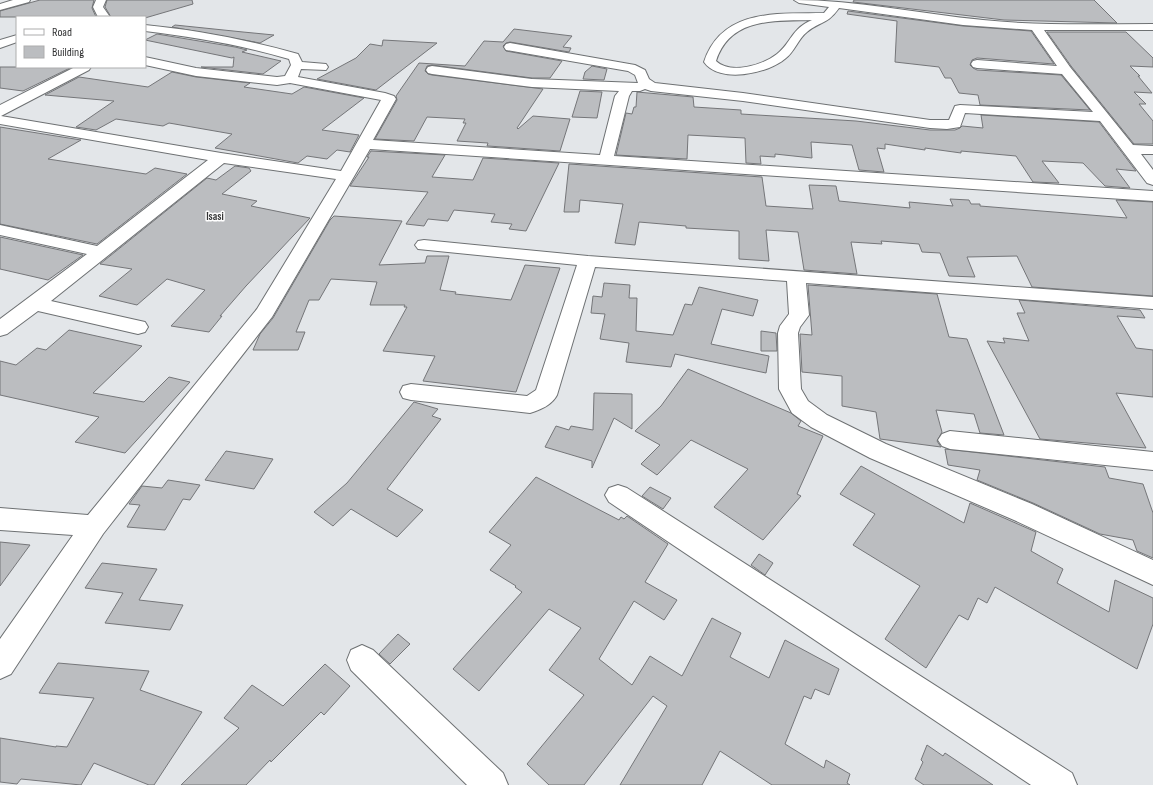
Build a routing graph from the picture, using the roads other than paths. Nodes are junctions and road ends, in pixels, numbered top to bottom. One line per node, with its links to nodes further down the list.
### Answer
1 (25, 0): 5 (street)
2 (101, 0): 6 (street)
3 (800, 0): 4 (street)
4 (836, 5): 7 (street); 8 (street)
5 (0, 7)
6 (103, 16)
7 (828, 16): 7 (street)
8 (1035, 26): 9 (street); 19 (street)
9 (1153, 27)
10 (146, 28): 20 (street)
11 (16, 38): 12 (street)
12 (0, 44)
13 (510, 48): 22 (street)
14 (146, 61): 20 (street)
15 (977, 64): 19 (street)
16 (322, 67): 20 (street)
17 (82, 68): 23 (street)
18 (432, 70): 21 (street)
19 (1066, 70): 24 (street)
20 (294, 72): 26 (street)
21 (628, 87): 22 (street); 30 (street)
22 (651, 87): 24 (street)
23 (0, 112)
24 (1103, 117): 27 (street)
25 (0, 120): 29 (street)
26 (365, 144): 30 (street); 31 (street)
27 (1129, 149): 28 (street); 32 (street)
28 (1153, 150)
29 (221, 158): 31 (street); 36 (street)
30 (606, 159): 33 (street)
31 (345, 176): 48 (street)
32 (1153, 180)
33 (1153, 196)
34 (0, 230): 36 (street)
35 (424, 245): 37 (street)
36 (100, 252): 40 (street)
37 (588, 261): 38 (street); 43 (street)
38 (796, 276): 39 (street); 49 (street)
39 (1153, 303)
40 (35, 304): 41 (street); 42 (street)
41 (138, 327)
42 (0, 329)
43 (412, 392)
44 (950, 440): 45 (street)
45 (1153, 461)
46 (618, 495): 53 (street)
47 (0, 519): 48 (street)
48 (94, 526): 51 (street)
49 (1153, 573)
50 (362, 660): 52 (street)
51 (0, 664)
52 (491, 785)
53 (1060, 785)

